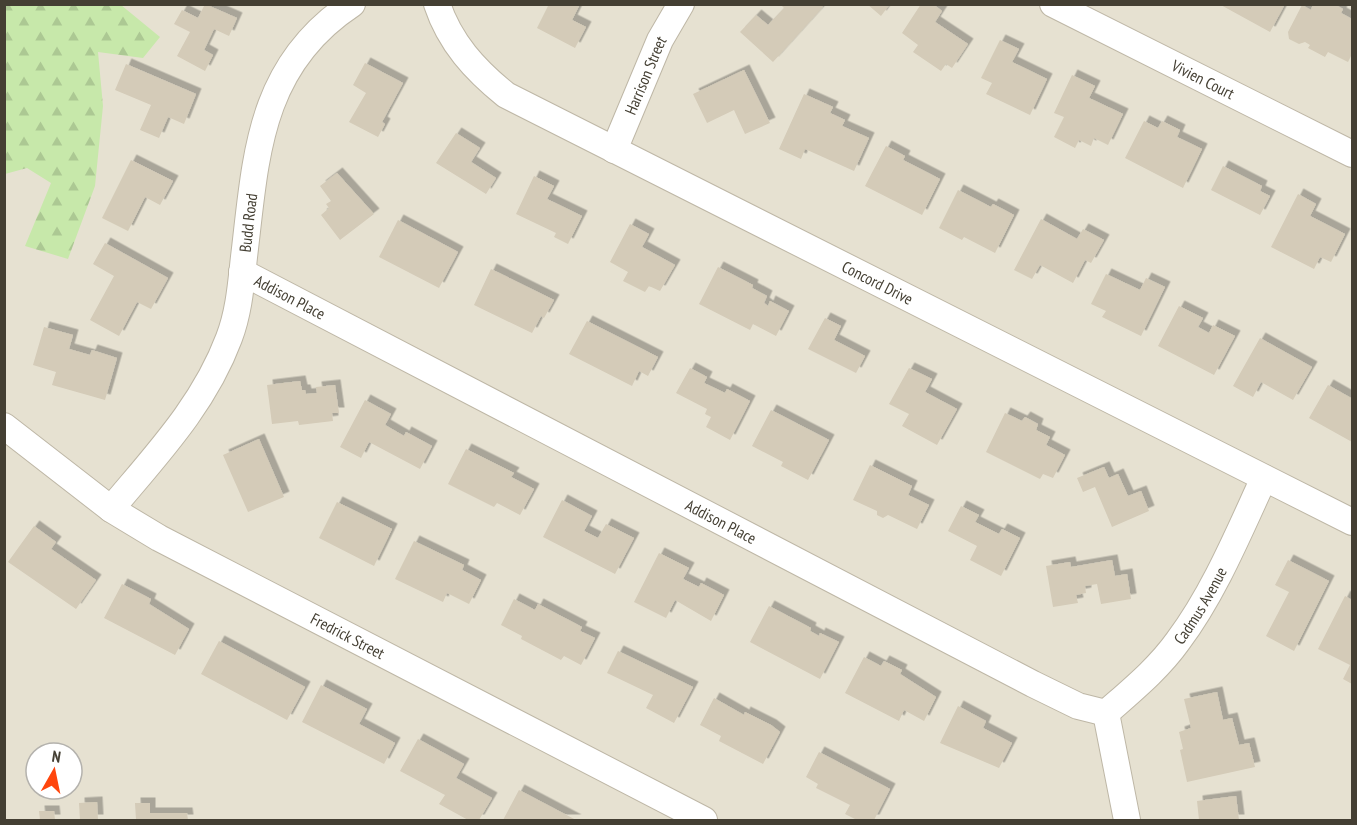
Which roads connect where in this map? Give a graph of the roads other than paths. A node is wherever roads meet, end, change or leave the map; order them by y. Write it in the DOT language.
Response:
graph roads {
  1 [pos="352,4"];
  2 [pos="437,4"];
  3 [pos="681,4"];
  4 [pos="1053,4"];
  5 [pos="614,150"];
  6 [pos="1353,154"];
  7 [pos="242,272"];
  8 [pos="4,426"];
  9 [pos="1264,478"];
  10 [pos="111,509"];
  11 [pos="1353,522"];
  12 [pos="1106,713"];
  13 [pos="704,820"];
  14 [pos="1127,820"];
  1 -- 7 [label="street, Budd Road"];
  2 -- 5 [label="street, Concord Drive"];
  3 -- 5 [label="street, Harrison Street"];
  4 -- 6 [label="street, Vivien Court"];
  5 -- 9 [label="street, Concord Drive"];
  7 -- 10 [label="street, Budd Road"];
  7 -- 12 [label="street, Addison Place"];
  8 -- 10 [label="street, Fredrick Street"];
  9 -- 11 [label="street, Concord Drive"];
  9 -- 12 [label="street, Cadmus Avenue"];
  10 -- 13 [label="street, Fredrick Street"];
  12 -- 14 [label="street"];
}
